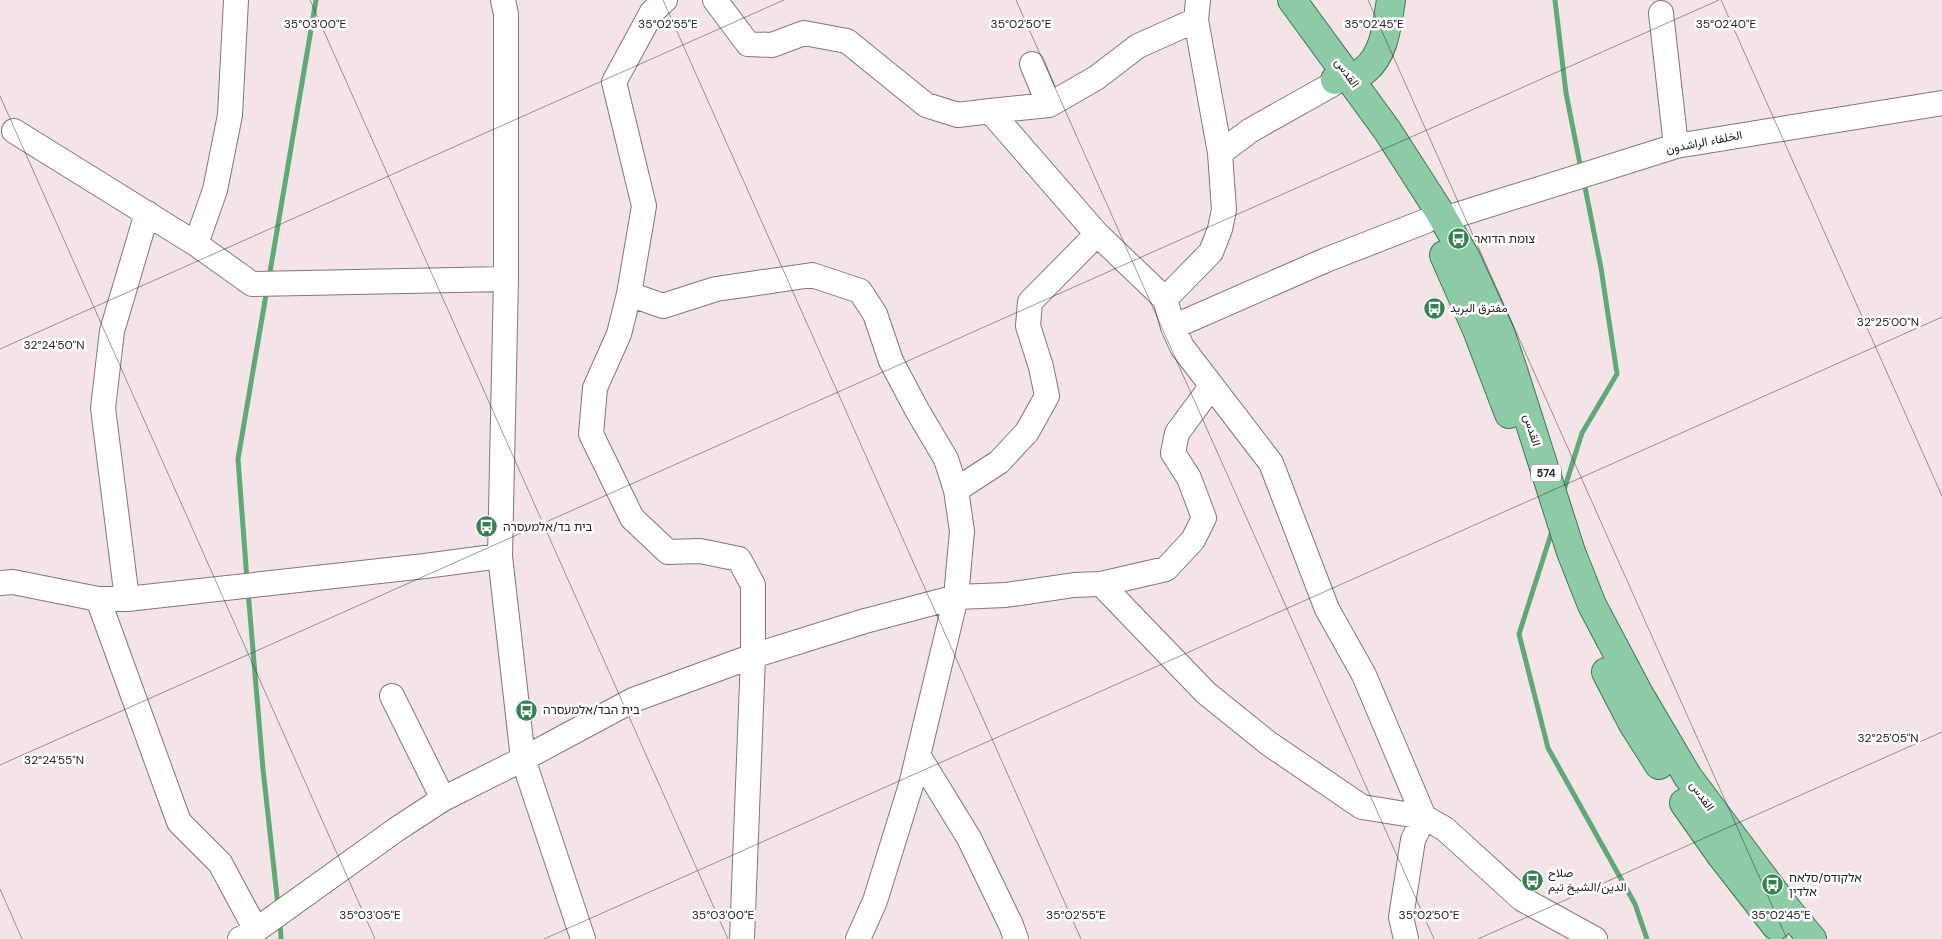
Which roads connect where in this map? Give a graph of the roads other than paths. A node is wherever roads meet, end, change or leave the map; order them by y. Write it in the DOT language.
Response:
graph roads {
  1 [pos="236,0"];
  2 [pos="504,0"];
  3 [pos="665,0"];
  4 [pos="1270,0"];
  5 [pos="1292,0"];
  6 [pos="1391,0"];
  7 [pos="719,1"];
  8 [pos="1197,10"];
  9 [pos="1661,13"];
  10 [pos="1032,64"];
  11 [pos="1342,81"];
  12 [pos="1942,103"];
  13 [pos="1049,105"];
  14 [pos="990,111"];
  15 [pos="14,131"];
  16 [pos="1676,146"];
  17 [pos="1220,153"];
  18 [pos="147,213"];
  19 [pos="1433,221"];
  20 [pos="1097,234"];
  21 [pos="196,244"];
  22 [pos="506,279"];
  23 [pos="629,294"];
  24 [pos="1165,298"];
  25 [pos="1173,327"];
  26 [pos="1211,387"];
  27 [pos="956,490"];
  28 [pos="500,556"];
  29 [pos="0,583"];
  30 [pos="1101,584"];
  31 [pos="956,597"];
  32 [pos="98,599"];
  33 [pos="127,599"];
  34 [pos="753,656"];
  35 [pos="392,696"];
  36 [pos="918,755"];
  37 [pos="523,759"];
  38 [pos="443,799"];
  39 [pos="1424,817"];
  40 [pos="248,934"];
  41 [pos="583,939"];
  42 [pos="742,939"];
  43 [pos="858,939"];
  44 [pos="1016,939"];
  45 [pos="1406,939"];
  46 [pos="1595,939"];
  47 [pos="1787,939"];
  48 [pos="1812,939"];
  1 -- 21 [label="street"];
  2 -- 22 [label="street"];
  3 -- 23 [label="street"];
  4 -- 11 [label="main road, القدس / 574"];
  5 -- 11 [label="main road, القدس / 574"];
  6 -- 11 [label="main road"];
  7 -- 14 [label="street"];
  8 -- 13 [label="street"];
  8 -- 17 [label="street"];
  9 -- 16 [label="street"];
  10 -- 13 [label="street"];
  11 -- 17 [label="street"];
  11 -- 19 [label="main road, القدس / 574"];
  12 -- 16 [label="street, الخلفاء الراشدون"];
  13 -- 14 [label="street"];
  14 -- 20 [label="street"];
  15 -- 18 [label="street"];
  16 -- 19 [label="street, الخلفاء الراشدون"];
  17 -- 24 [label="street"];
  18 -- 21 [label="street"];
  18 -- 33 [label="street"];
  19 -- 25 [label="street, الخلفاء الراشدون"];
  19 -- 47 [label="main road, القدس / 574"];
  19 -- 48 [label="main road, القدس / 574"];
  20 -- 24 [label="street"];
  20 -- 27 [label="street"];
  21 -- 22 [label="street"];
  22 -- 28 [label="street"];
  23 -- 27 [label="street"];
  23 -- 34 [label="street"];
  24 -- 25 [label="street"];
  25 -- 26 [label="street"];
  26 -- 30 [label="street"];
  26 -- 39 [label="street"];
  27 -- 31 [label="street"];
  28 -- 33 [label="street"];
  28 -- 37 [label="street"];
  29 -- 32 [label="street"];
  30 -- 31 [label="street"];
  30 -- 39 [label="street"];
  31 -- 34 [label="street"];
  31 -- 36 [label="street"];
  32 -- 33 [label="street"];
  32 -- 40 [label="street"];
  34 -- 37 [label="street"];
  34 -- 42 [label="street"];
  35 -- 38 [label="street"];
  36 -- 43 [label="street"];
  36 -- 44 [label="street"];
  37 -- 38 [label="street"];
  37 -- 41 [label="street"];
  38 -- 40 [label="street"];
  39 -- 45 [label="street"];
  39 -- 46 [label="street"];
}
